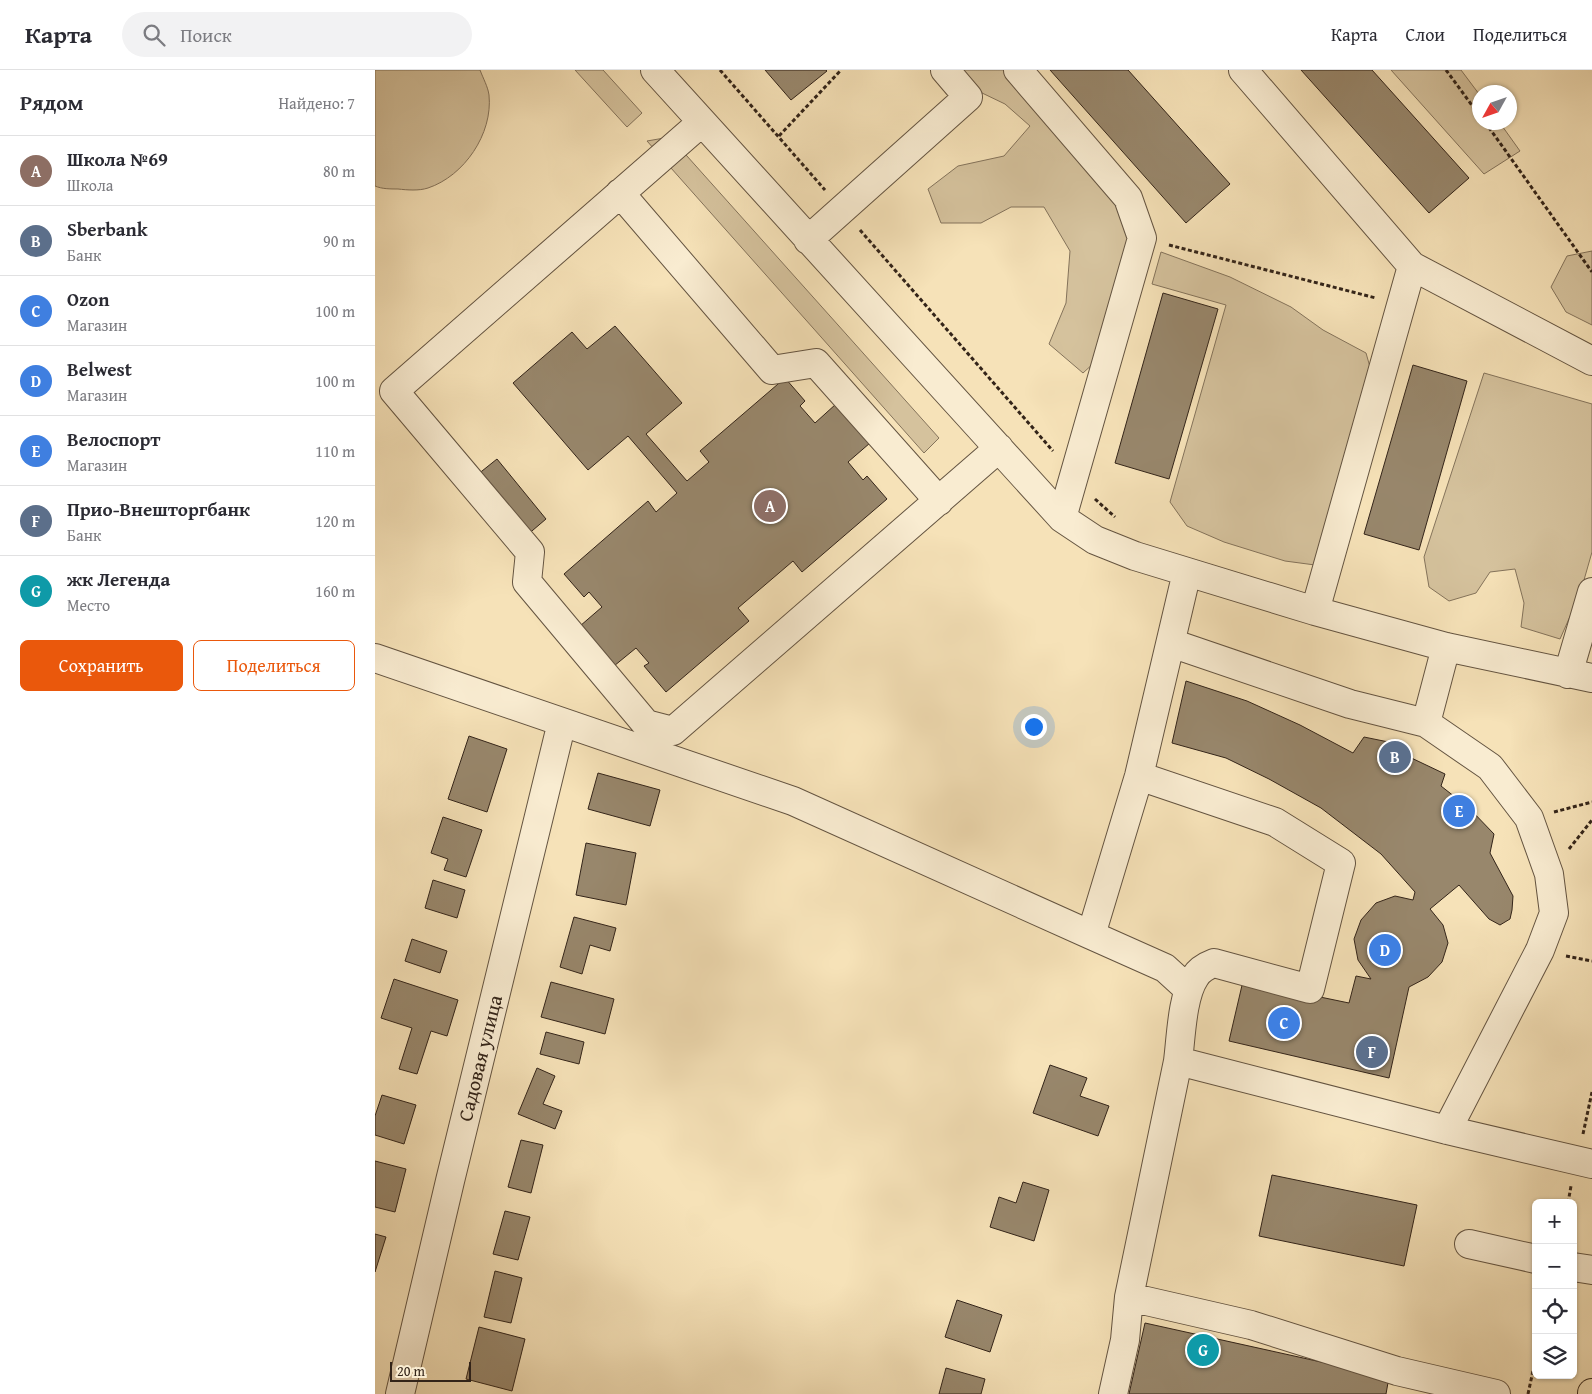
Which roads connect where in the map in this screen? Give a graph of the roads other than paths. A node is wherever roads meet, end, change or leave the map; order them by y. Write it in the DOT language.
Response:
graph roads {
  1 [pos="655,70"];
  2 [pos="945,70"];
  3 [pos="1018,70"];
  4 [pos="1243,70"];
  5 [pos="702,122"];
  6 [pos="620,193"];
  7 [pos="808,240"];
  8 [pos="1412,266"];
  9 [pos="1592,361"];
  10 [pos="999,448"];
  11 [pos="939,501"];
  12 [pos="1061,518"];
  13 [pos="1187,572"];
  14 [pos="1592,592"];
  15 [pos="1315,611"];
  16 [pos="1171,642"];
  17 [pos="1446,647"];
  18 [pos="375,658"];
  19 [pos="1580,676"];
  20 [pos="562,722"];
  21 [pos="1426,723"];
  22 [pos="1139,776"];
  23 [pos="1091,935"];
  24 [pos="1187,989"];
  25 [pos="1178,1061"];
  26 [pos="1447,1130"];
  27 [pos="1592,1164"];
  28 [pos="1469,1244"];
  29 [pos="1532,1258"];
  30 [pos="1577,1268"];
  31 [pos="1592,1270"];
  32 [pos="1129,1297"];
  33 [pos="1395,1382"];
  34 [pos="400,1394"];
  35 [pos="1113,1394"];
  36 [pos="1497,1394"];
  1 -- 5 [label="street"];
  2 -- 7 [label="street"];
  3 -- 12 [label="street"];
  4 -- 8 [label="street"];
  5 -- 6 [label="street"];
  5 -- 7 [label="street"];
  6 -- 11 [label="street"];
  6 -- 11 [label="street"];
  7 -- 10 [label="street"];
  8 -- 9 [label="street"];
  8 -- 15 [label="street"];
  10 -- 11 [label="street"];
  10 -- 12 [label="street"];
  12 -- 13 [label="street"];
  13 -- 15 [label="street"];
  13 -- 16 [label="street"];
  14 -- 19 [label="street"];
  15 -- 17 [label="street"];
  16 -- 21 [label="street"];
  16 -- 22 [label="street"];
  17 -- 19 [label="street"];
  17 -- 21 [label="street"];
  18 -- 20 [label="street"];
  20 -- 23 [label="street"];
  20 -- 34 [label="street, Садовая улица"];
  21 -- 26 [label="street"];
  22 -- 23 [label="street"];
  22 -- 24 [label="street"];
  23 -- 24 [label="street"];
  24 -- 25 [label="street"];
  25 -- 26 [label="street"];
  25 -- 32 [label="street"];
  26 -- 27 [label="street"];
  28 -- 29 [label="street"];
  30 -- 31 [label="street"];
  32 -- 33 [label="street"];
  32 -- 35 [label="street"];
  33 -- 36 [label="street"];
}
